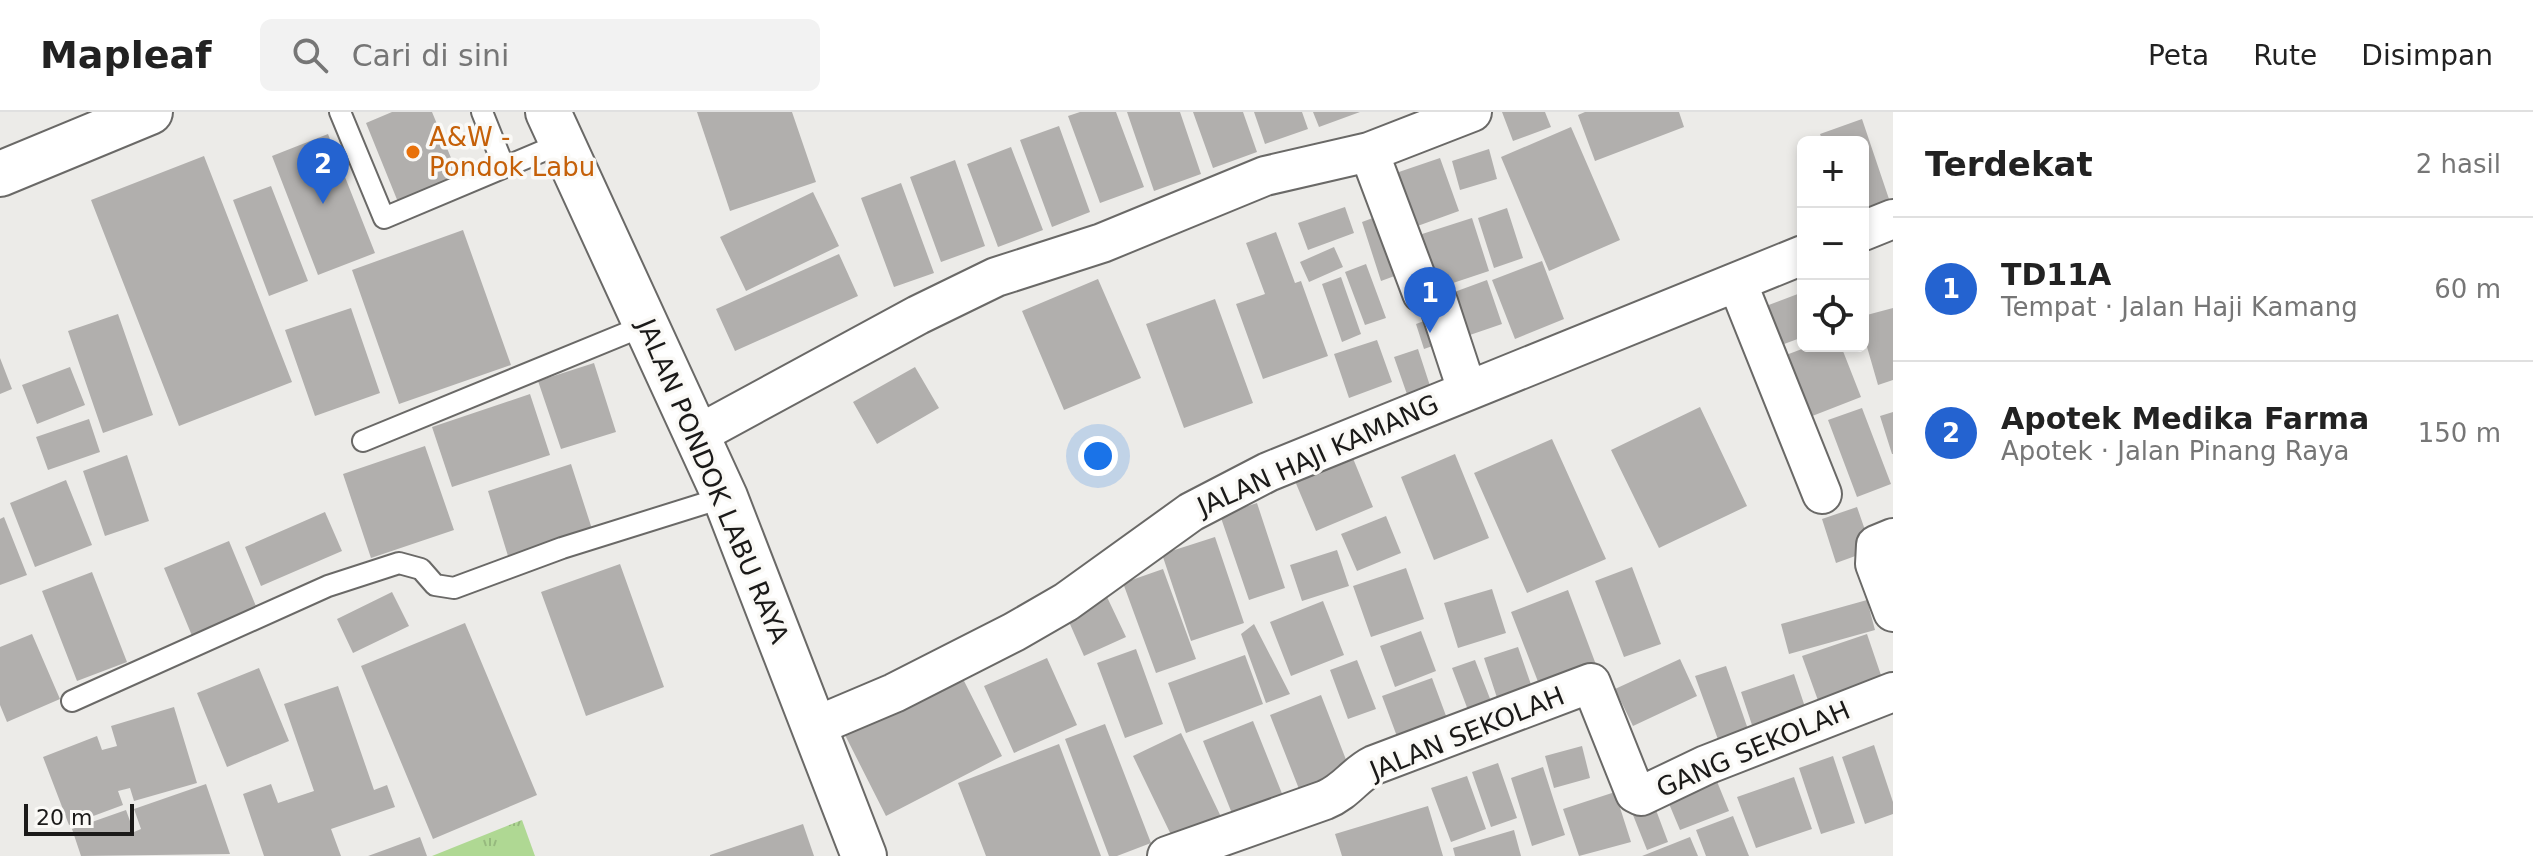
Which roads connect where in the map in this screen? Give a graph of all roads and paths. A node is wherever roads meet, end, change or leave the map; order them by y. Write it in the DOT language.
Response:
graph roads {
  1 [pos="150,112"];
  2 [pos="340,112"];
  3 [pos="482,112"];
  4 [pos="1472,112"];
  5 [pos="555,128"];
  6 [pos="1369,152"];
  7 [pos="504,167"];
  8 [pos="0,174"];
  9 [pos="1893,219"];
  10 [pos="1869,229"];
  11 [pos="1797,257"];
  12 [pos="1737,282"];
  13 [pos="646,325"];
  14 [pos="1467,390"];
  15 [pos="697,435"];
  16 [pos="363,441"];
  17 [pos="1822,494"];
  18 [pos="725,497"];
  19 [pos="1884,542"];
  20 [pos="1893,612"];
  21 [pos="1591,683"];
  22 [pos="1893,692"];
  23 [pos="72,701"];
  24 [pos="816,726"];
  25 [pos="864,856"];
  26 [pos="1167,856"];
  1 -- 8 [label="main road"];
  2 -- 7 [label="lane"];
  3 -- 7 [label="lane"];
  4 -- 6 [label="street"];
  5 -- 7 [label="lane"];
  5 -- 13 [label="main road, JALAN PONDOK LABU RAYA"];
  6 -- 14 [label="street"];
  6 -- 15 [label="street"];
  9 -- 10 [label="street"];
  11 -- 12 [label="street, JALAN HAJI KAMANG"];
  12 -- 14 [label="street, JALAN HAJI KAMANG"];
  12 -- 17 [label="street"];
  13 -- 15 [label="main road, JALAN PONDOK LABU RAYA"];
  13 -- 16 [label="lane"];
  14 -- 24 [label="street, JALAN HAJI KAMANG"];
  15 -- 18 [label="main road, JALAN PONDOK LABU RAYA"];
  18 -- 23 [label="lane"];
  18 -- 24 [label="main road, JALAN PONDOK LABU RAYA"];
  19 -- 20 [label="street"];
  21 -- 22 [label="street, GANG SEKOLAH"];
  21 -- 26 [label="street, JALAN SEKOLAH"];
  24 -- 25 [label="main road, JALAN PONDOK LABU RAYA"];
}
